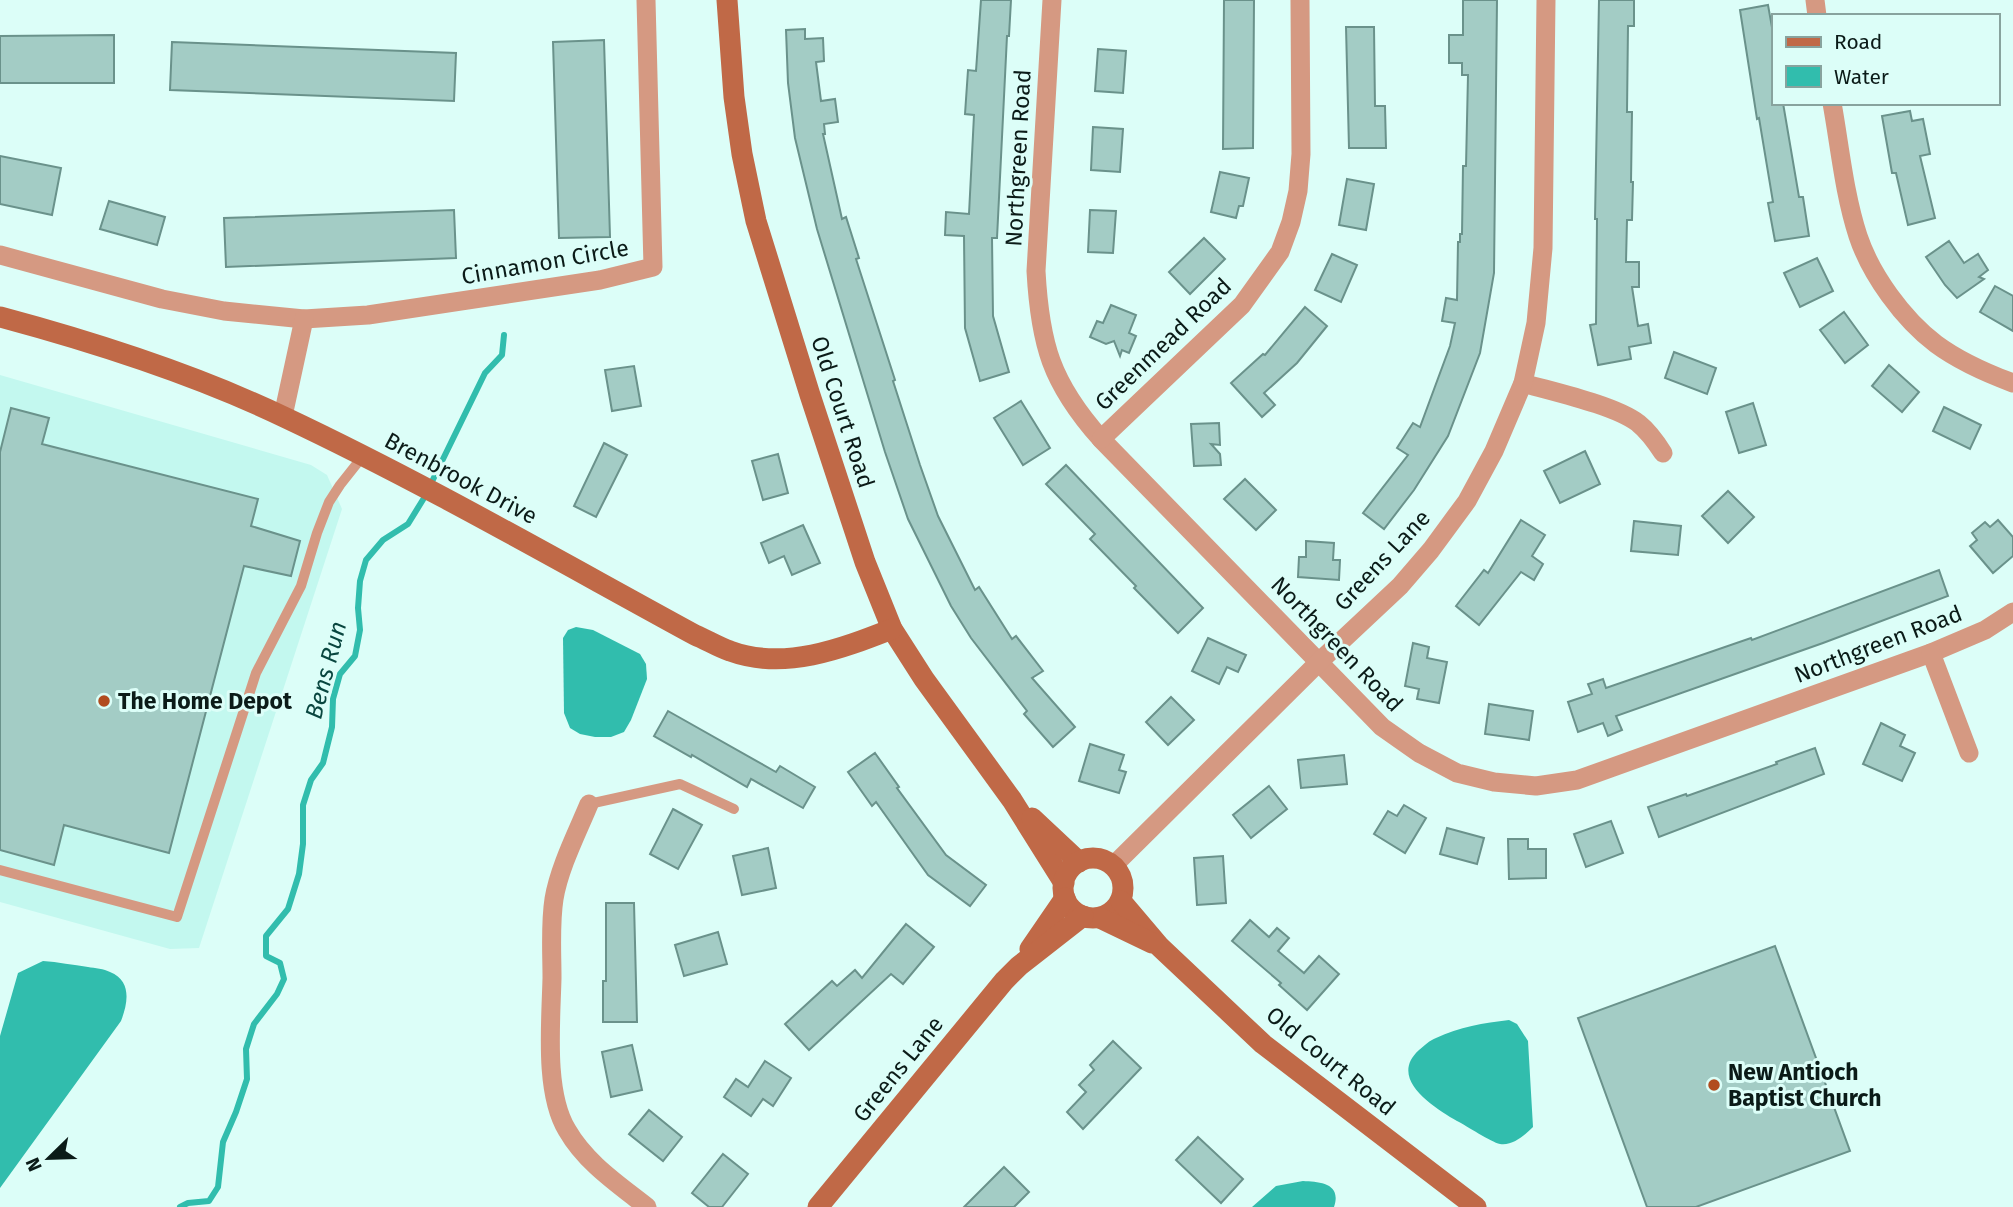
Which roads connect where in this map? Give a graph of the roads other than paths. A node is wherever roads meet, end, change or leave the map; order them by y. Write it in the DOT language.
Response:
graph roads {
  1 [pos="646,0"];
  2 [pos="727,0"];
  3 [pos="1052,0"];
  4 [pos="1300,0"];
  5 [pos="1546,0"];
  6 [pos="1832,105"];
  7 [pos="0,255"];
  8 [pos="0,317"];
  9 [pos="304,319"];
  10 [pos="1523,383"];
  11 [pos="2013,383"];
  12 [pos="283,416"];
  13 [pos="1101,439"];
  14 [pos="1663,453"];
  15 [pos="363,456"];
  16 [pos="2013,612"];
  17 [pos="892,629"];
  18 [pos="1931,653"];
  19 [pos="1320,661"];
  20 [pos="1969,753"];
  21 [pos="1012,800"];
  22 [pos="589,804"];
  23 [pos="734,809"];
  24 [pos="1079,862"];
  25 [pos="1114,865"];
  26 [pos="0,870"];
  27 [pos="1064,891"];
  28 [pos="1121,901"];
  29 [pos="1092,917"];
  30 [pos="1160,947"];
  31 [pos="1019,966"];
  32 [pos="647,1207"];
  33 [pos="818,1207"];
  34 [pos="1476,1207"];
  1 -- 9 [label="street, Cinnamon Circle"];
  2 -- 17 [label="main road, Old Court Road"];
  3 -- 13 [label="street, Northgreen Road"];
  4 -- 13 [label="street, Greenmead Road"];
  5 -- 10 [label="street, Greens Lane"];
  6 -- 11 [label="street"];
  7 -- 9 [label="street, Cinnamon Circle"];
  8 -- 12 [label="main road, Brenbrook Drive"];
  9 -- 12 [label="street"];
  10 -- 14 [label="street"];
  10 -- 19 [label="street, Greens Lane"];
  12 -- 15 [label="main road, Brenbrook Drive"];
  13 -- 19 [label="street, Northgreen Road"];
  15 -- 17 [label="main road, Brenbrook Drive"];
  15 -- 26 [label="lane"];
  16 -- 18 [label="street, Northgreen Road"];
  17 -- 21 [label="main road, Old Court Road"];
  18 -- 19 [label="street, Northgreen Road"];
  18 -- 20 [label="street"];
  19 -- 25 [label="street, Greens Lane"];
  21 -- 24 [label="main road, Old Court Road"];
  21 -- 27 [label="main road, Old Court Road"];
  22 -- 23 [label="lane"];
  22 -- 32 [label="street"];
  24 -- 25 [label="main road"];
  24 -- 27 [label="main road"];
  25 -- 28 [label="main road"];
  27 -- 29 [label="main road"];
  27 -- 31 [label="main road, Greens Lane"];
  28 -- 29 [label="main road"];
  28 -- 30 [label="main road, Old Court Road"];
  29 -- 30 [label="main road, Old Court Road"];
  29 -- 31 [label="main road, Greens Lane"];
  30 -- 34 [label="main road, Old Court Road"];
  31 -- 33 [label="main road, Greens Lane"];
}
